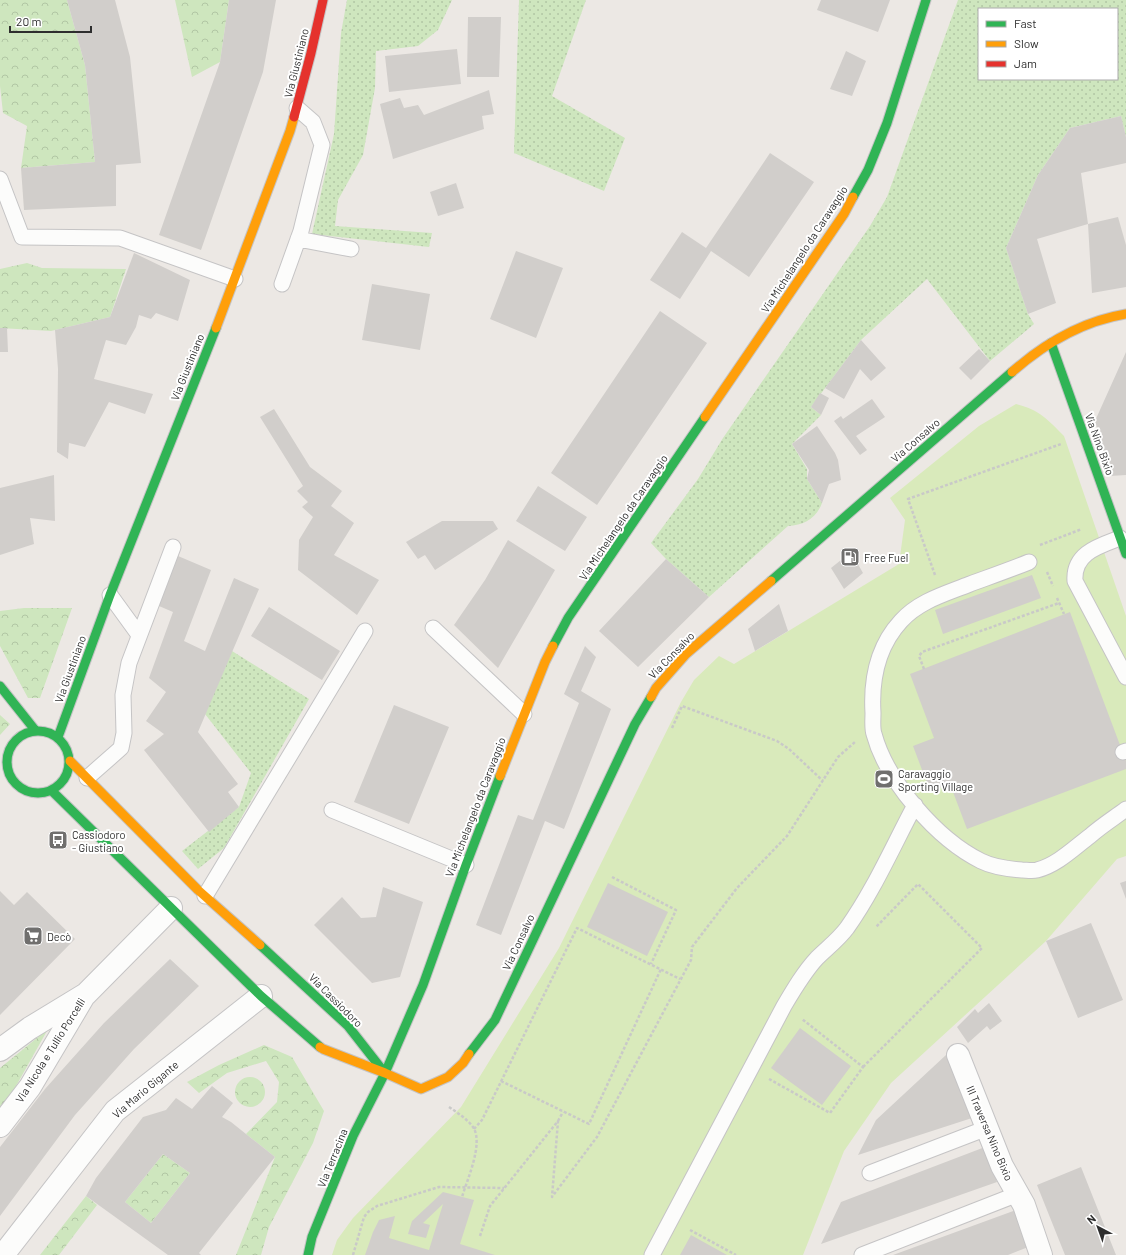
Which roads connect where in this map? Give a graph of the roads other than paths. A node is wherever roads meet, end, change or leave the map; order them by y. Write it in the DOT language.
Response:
graph roads {
  1 [pos="323,0"];
  2 [pos="926,0"];
  3 [pos="297,108"];
  4 [pos="0,179"];
  5 [pos="298,239"];
  6 [pos="351,249"];
  7 [pos="235,279"];
  8 [pos="282,284"];
  9 [pos="1126,314"];
  10 [pos="1051,342"];
  11 [pos="1120,538"];
  12 [pos="173,547"];
  13 [pos="1126,554"];
  14 [pos="1029,562"];
  15 [pos="110,595"];
  16 [pos="433,628"];
  17 [pos="365,631"];
  18 [pos="139,635"];
  19 [pos="1126,677"];
  20 [pos="0,686"];
  21 [pos="524,714"];
  22 [pos="35,730"];
  23 [pos="58,737"];
  24 [pos="3,761"];
  25 [pos="70,761"];
  26 [pos="87,778"];
  27 [pos="52,790"];
  28 [pos="915,805"];
  29 [pos="1126,809"];
  30 [pos="332,810"];
  31 [pos="466,865"];
  32 [pos="205,896"];
  33 [pos="171,908"];
  34 [pos="86,994"];
  35 [pos="261,996"];
  36 [pos="0,1050"];
  37 [pos="958,1055"];
  38 [pos="384,1073"];
  39 [pos="0,1126"];
  40 [pos="987,1128"];
  41 [pos="870,1173"];
  42 [pos="1018,1194"];
  43 [pos="3,1255"];
  44 [pos="308,1255"];
  45 [pos="652,1255"];
  46 [pos="862,1255"];
  47 [pos="1041,1255"];
  1 -- 3 [label="main road, Via Giustiniano"];
  2 -- 21 [label="main road, Via Michelangelo da Caravaggio"];
  3 -- 5 [label="lane"];
  3 -- 7 [label="main road, Via Giustiniano"];
  4 -- 7 [label="lane"];
  5 -- 6 [label="lane"];
  5 -- 8 [label="lane"];
  7 -- 15 [label="main road, Via Giustiniano"];
  9 -- 10 [label="main road, Via Consalvo"];
  10 -- 11 [label="main road, Via Nino Bixio"];
  10 -- 38 [label="main road, Via Consalvo"];
  11 -- 13 [label="main road, Via Nino Bixio"];
  11 -- 19 [label="lane"];
  12 -- 18 [label="lane"];
  14 -- 28 [label="lane"];
  15 -- 18 [label="lane"];
  15 -- 23 [label="main road, Via Giustiniano"];
  16 -- 21 [label="lane"];
  17 -- 32 [label="lane"];
  18 -- 26 [label="lane"];
  20 -- 22 [label="main road"];
  21 -- 31 [label="main road, Via Michelangelo da Caravaggio"];
  22 -- 23 [label="main road"];
  22 -- 24 [label="main road"];
  23 -- 25 [label="main road"];
  24 -- 27 [label="main road"];
  25 -- 26 [label="main road, Via Cassiodoro"];
  25 -- 27 [label="main road"];
  26 -- 32 [label="main road, Via Cassiodoro"];
  27 -- 33 [label="main road"];
  28 -- 29 [label="lane"];
  28 -- 45 [label="lane"];
  30 -- 31 [label="lane"];
  31 -- 38 [label="main road, Via Michelangelo da Caravaggio"];
  32 -- 38 [label="main road, Via Cassiodoro"];
  33 -- 34 [label="street, Via Nicola e Tullio Porcelli"];
  33 -- 35 [label="main road"];
  34 -- 36 [label="street, Via Nicola e Tullio Porcelli"];
  34 -- 39 [label="street, Via Nicola e Tullio Porcelli"];
  35 -- 38 [label="main road"];
  35 -- 43 [label="street, Via Mario Gigante"];
  37 -- 40 [label="street, III Traversa Nino Bixio"];
  38 -- 44 [label="main road, Via Terracina"];
  40 -- 41 [label="lane"];
  40 -- 42 [label="street, III Traversa Nino Bixio"];
  42 -- 46 [label="lane"];
  42 -- 47 [label="street, III Traversa Nino Bixio"];
}
